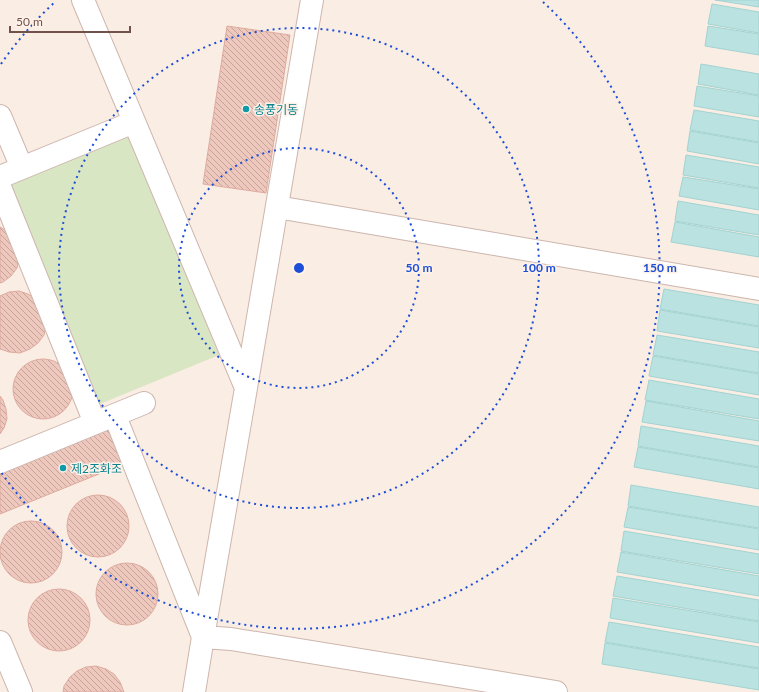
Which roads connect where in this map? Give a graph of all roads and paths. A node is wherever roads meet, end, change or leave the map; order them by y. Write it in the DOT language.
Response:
graph roads {
  1 [pos="83,0"];
  2 [pos="312,0"];
  3 [pos="0,116"];
  4 [pos="134,122"];
  5 [pos="22,168"];
  6 [pos="0,177"];
  7 [pos="0,187"];
  8 [pos="277,207"];
  9 [pos="759,289"];
  10 [pos="246,388"];
  11 [pos="144,404"];
  12 [pos="105,419"];
  13 [pos="0,462"];
  14 [pos="203,637"];
  15 [pos="0,642"];
  16 [pos="21,692"];
  17 [pos="194,692"];
  18 [pos="556,692"];
  1 -- 4 [label="lane"];
  2 -- 8 [label="lane"];
  3 -- 5 [label="lane"];
  4 -- 5 [label="lane"];
  4 -- 10 [label="lane"];
  5 -- 6 [label="lane"];
  7 -- 12 [label="lane"];
  8 -- 9 [label="lane"];
  8 -- 10 [label="lane"];
  10 -- 14 [label="lane"];
  11 -- 12 [label="lane"];
  12 -- 13 [label="lane"];
  12 -- 14 [label="lane"];
  14 -- 17 [label="lane"];
  14 -- 18 [label="lane"];
  15 -- 16 [label="lane"];
}
